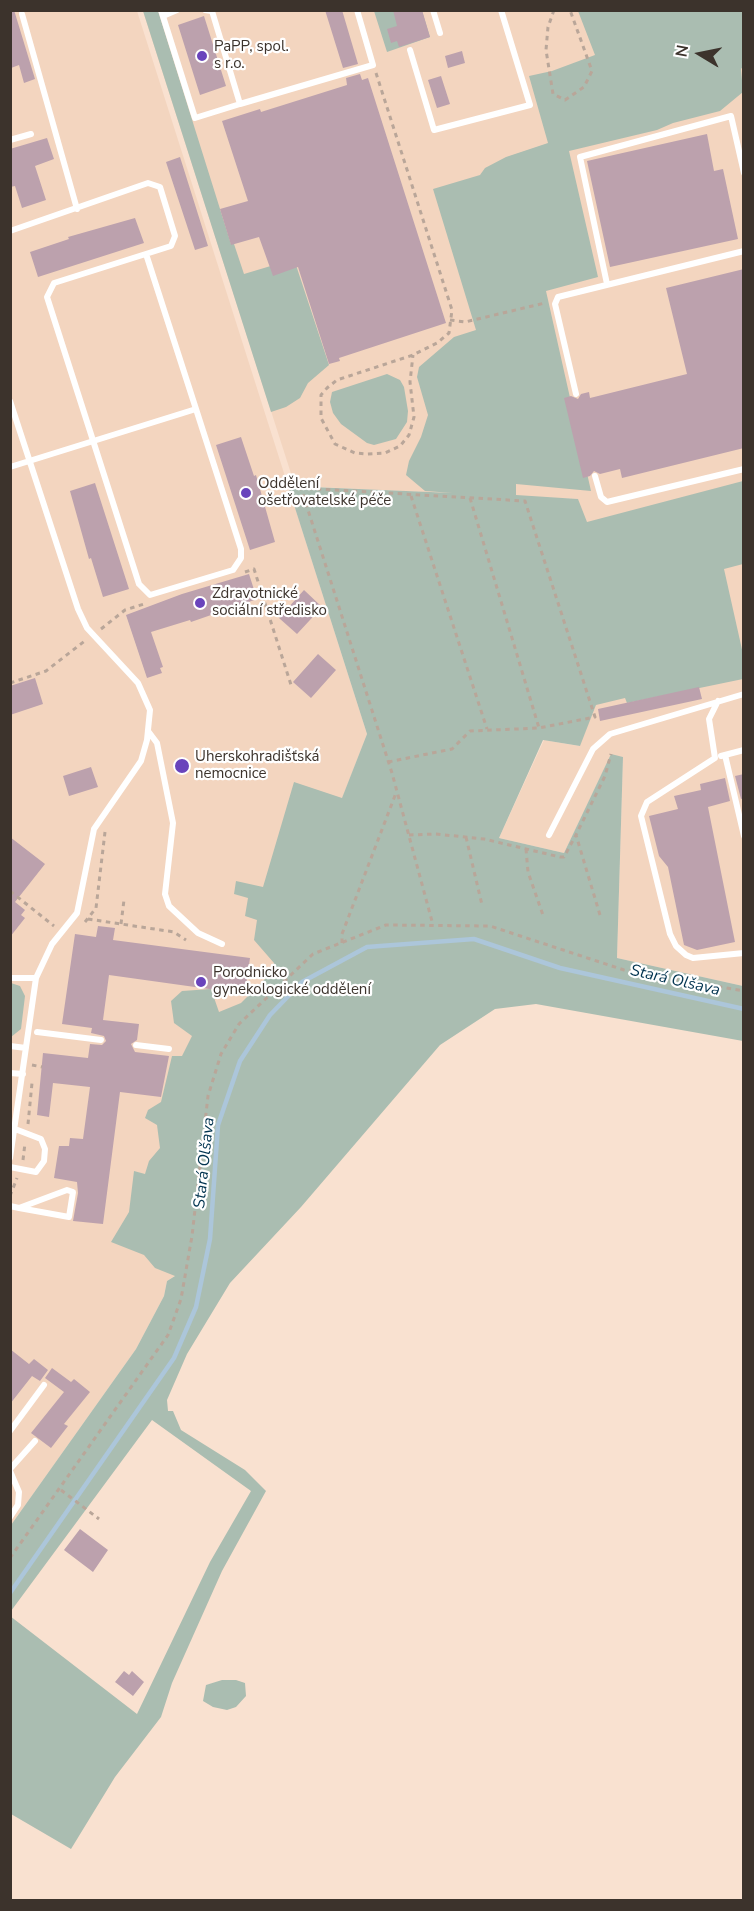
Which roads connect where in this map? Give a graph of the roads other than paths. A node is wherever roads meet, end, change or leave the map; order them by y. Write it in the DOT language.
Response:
graph roads {
  1 [pos="177,10"];
  2 [pos="357,10"];
  3 [pos="433,10"];
  4 [pos="501,10"];
  5 [pos="210,11"];
  6 [pos="162,13"];
  7 [pos="22,14"];
  8 [pos="440,33"];
  9 [pos="410,50"];
  10 [pos="240,104"];
  11 [pos="31,134"];
  12 [pos="10,140"];
  13 [pos="744,173"];
  14 [pos="77,209"];
  15 [pos="10,231"];
  16 [pos="744,251"];
  17 [pos="146,254"];
  18 [pos="607,284"];
  19 [pos="576,394"];
  20 [pos="10,401"];
  21 [pos="196,409"];
  22 [pos="92,441"];
  23 [pos="29,461"];
  24 [pos="10,467"];
  25 [pos="744,469"];
  26 [pos="595,476"];
  27 [pos="744,694"];
  28 [pos="718,700"];
  29 [pos="148,731"];
  30 [pos="744,750"];
  31 [pos="724,755"];
  32 [pos="715,758"];
  33 [pos="549,835"];
  34 [pos="744,836"];
  35 [pos="222,944"];
  36 [pos="744,953"];
  37 [pos="10,978"];
  38 [pos="36,978"];
  39 [pos="37,1032"];
  40 [pos="102,1040"];
  41 [pos="136,1044"];
  42 [pos="10,1046"];
  43 [pos="26,1048"];
  44 [pos="169,1049"];
  45 [pos="10,1073"];
  46 [pos="23,1074"];
  47 [pos="13,1133"];
  48 [pos="10,1158"];
  49 [pos="10,1167"];
  50 [pos="10,1206"];
  51 [pos="19,1208"];
  52 [pos="44,1385"];
  53 [pos="10,1431"];
  54 [pos="35,1441"];
  55 [pos="10,1470"];
  56 [pos="10,1517"];
  1 -- 6 [label="lane"];
  2 -- 10 [label="lane"];
  3 -- 8 [label="lane"];
  4 -- 9 [label="lane"];
  5 -- 10 [label="lane"];
  6 -- 10 [label="lane"];
  7 -- 14 [label="lane"];
  11 -- 12 [label="lane"];
  13 -- 18 [label="lane"];
  14 -- 15 [label="lane"];
  14 -- 17 [label="lane"];
  16 -- 18 [label="lane"];
  17 -- 21 [label="lane"];
  17 -- 22 [label="lane"];
  18 -- 19 [label="lane"];
  20 -- 23 [label="lane"];
  21 -- 22 [label="lane"];
  21 -- 22 [label="lane"];
  22 -- 23 [label="lane"];
  23 -- 24 [label="lane"];
  23 -- 29 [label="lane"];
  25 -- 26 [label="lane"];
  27 -- 28 [label="lane"];
  28 -- 32 [label="lane"];
  28 -- 33 [label="lane"];
  29 -- 35 [label="lane"];
  29 -- 38 [label="lane"];
  30 -- 31 [label="lane"];
  31 -- 32 [label="lane"];
  31 -- 34 [label="lane"];
  32 -- 36 [label="lane"];
  37 -- 38 [label="lane"];
  38 -- 43 [label="lane"];
  39 -- 40 [label="lane"];
  41 -- 44 [label="lane"];
  42 -- 43 [label="lane"];
  43 -- 46 [label="lane"];
  45 -- 46 [label="lane"];
  46 -- 47 [label="lane"];
  47 -- 48 [label="lane"];
  47 -- 49 [label="lane"];
  50 -- 51 [label="lane"];
  51 -- 51 [label="lane"];
  52 -- 53 [label="lane"];
  54 -- 55 [label="lane"];
  55 -- 56 [label="lane"];
}
